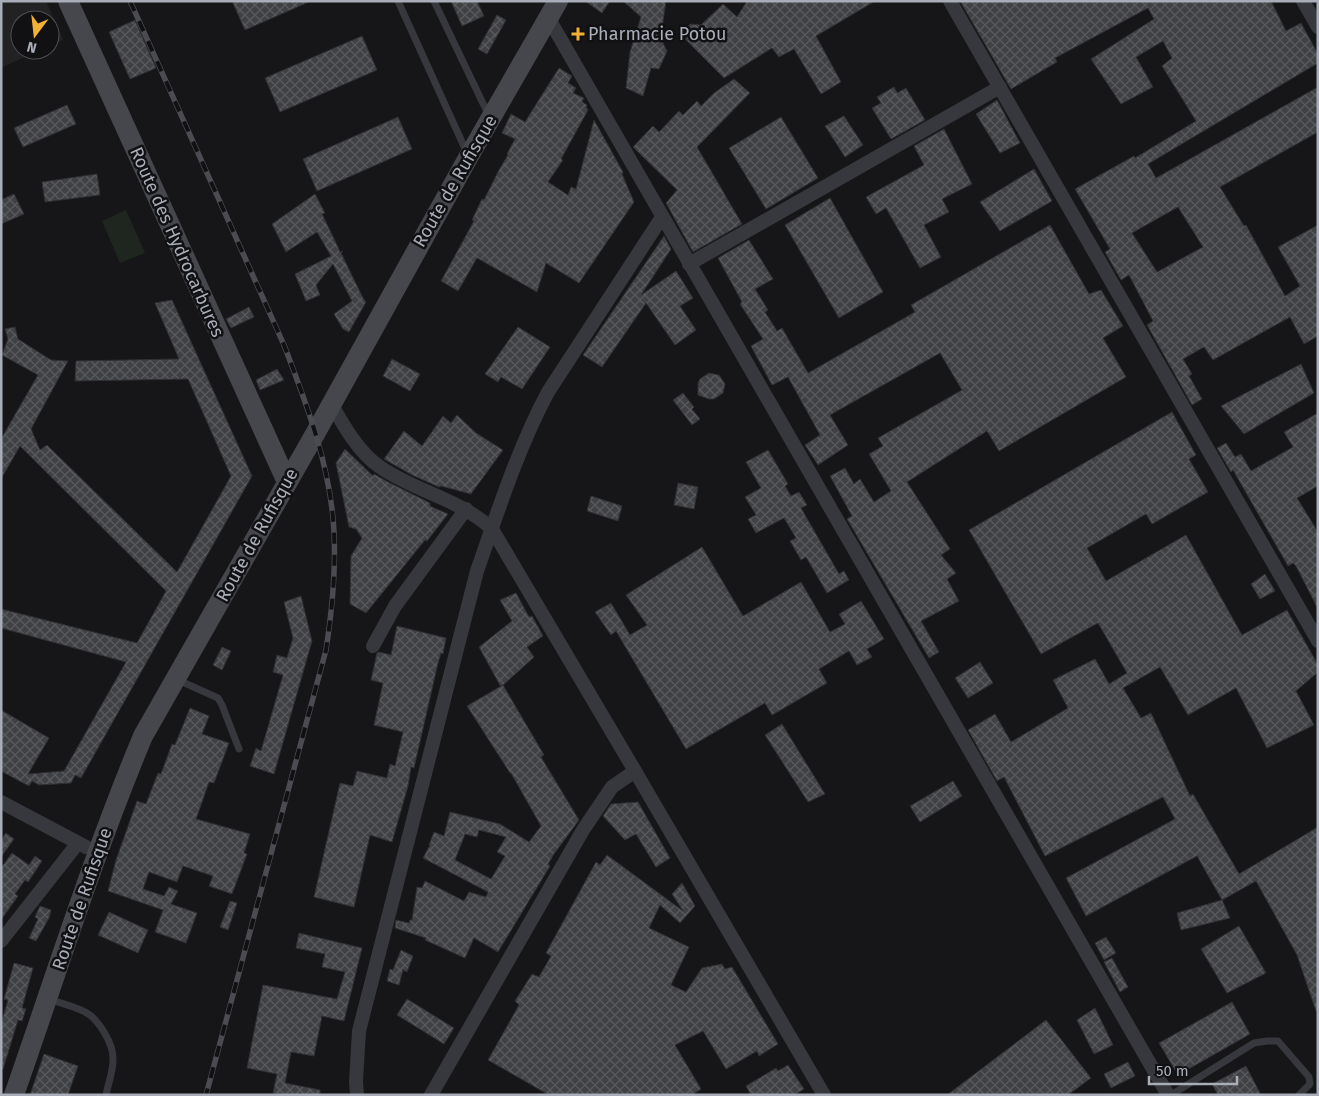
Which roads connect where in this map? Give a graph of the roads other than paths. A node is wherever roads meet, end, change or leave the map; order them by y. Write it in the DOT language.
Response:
graph roads {
  1 [pos="68,1"];
  2 [pos="398,1"];
  3 [pos="434,1"];
  4 [pos="950,1"];
  5 [pos="1303,1"];
  6 [pos="553,10"];
  7 [pos="1318,27"];
  8 [pos="1000,87"];
  9 [pos="491,119"];
  10 [pos="468,156"];
  11 [pos="662,216"];
  12 [pos="689,264"];
  13 [pos="331,403"];
  14 [pos="287,482"];
  15 [pos="466,509"];
  16 [pos="492,529"];
  17 [pos="1318,641"];
  18 [pos="373,646"];
  19 [pos="176,679"];
  20 [pos="239,749"];
  21 [pos="636,771"];
  22 [pos="1,802"];
  23 [pos="78,843"];
  24 [pos="98,852"];
  25 [pos="1,941"];
  26 [pos="48,998"];
  27 [pos="14,1095"];
  28 [pos="106,1095"];
  29 [pos="357,1095"];
  30 [pos="431,1095"];
  31 [pos="824,1095"];
  32 [pos="1170,1095"];
  33 [pos="1299,1095"];
  1 -- 14 [label="main road, Route des Hydrocarbures"];
  2 -- 10 [label="lane"];
  3 -- 9 [label="lane"];
  4 -- 8 [label="street"];
  5 -- 7 [label="street"];
  6 -- 9 [label="main road, Route de Rufisque"];
  6 -- 11 [label="street"];
  8 -- 12 [label="street"];
  8 -- 17 [label="street"];
  9 -- 10 [label="main road, Route de Rufisque"];
  10 -- 13 [label="main road, Route de Rufisque"];
  11 -- 12 [label="street"];
  11 -- 16 [label="street"];
  12 -- 32 [label="street"];
  13 -- 14 [label="main road, Route de Rufisque"];
  13 -- 15 [label="street"];
  14 -- 19 [label="main road, Route de Rufisque"];
  15 -- 16 [label="street"];
  15 -- 18 [label="street"];
  16 -- 21 [label="street"];
  16 -- 29 [label="street"];
  19 -- 20 [label="lane"];
  19 -- 24 [label="main road, Route de Rufisque"];
  21 -- 30 [label="street"];
  21 -- 31 [label="street"];
  22 -- 23 [label="street"];
  23 -- 24 [label="street"];
  23 -- 25 [label="street"];
  24 -- 26 [label="main road, Route de Rufisque"];
  26 -- 27 [label="main road, Route de Rufisque"];
  26 -- 28 [label="lane"];
  32 -- 33 [label="lane"];
}
